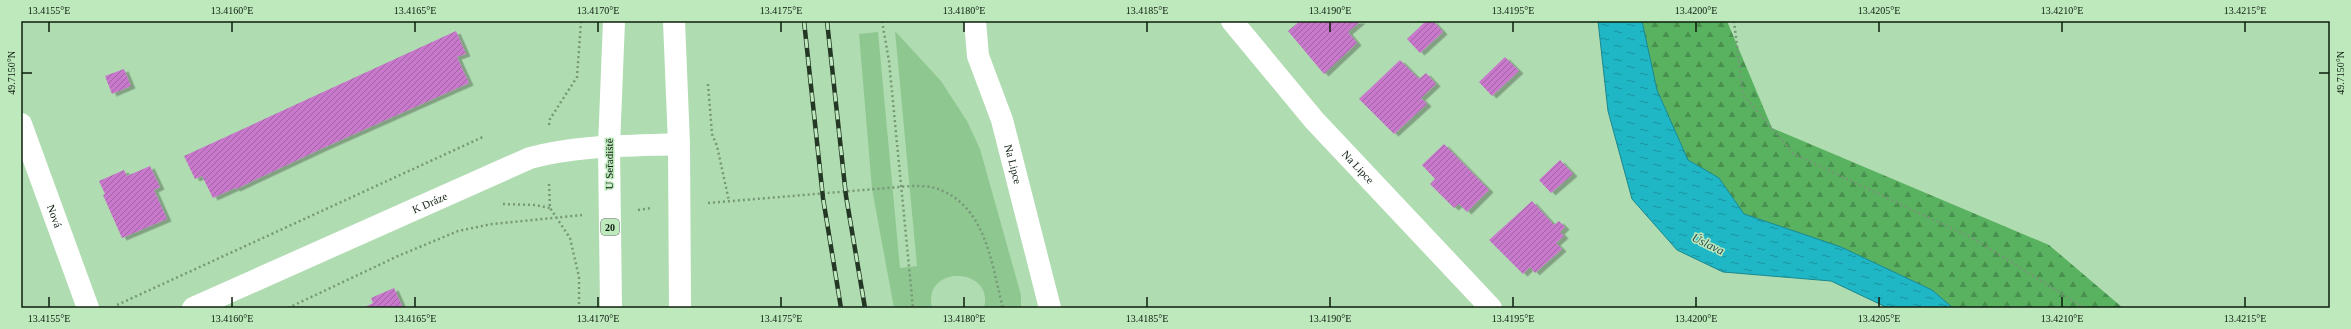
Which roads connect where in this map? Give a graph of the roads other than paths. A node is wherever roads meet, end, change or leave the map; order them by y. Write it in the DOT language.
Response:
graph roads {
  1 [pos="614,21"];
  2 [pos="674,21"];
  3 [pos="975,21"];
  4 [pos="1232,21"];
  5 [pos="21,124"];
  6 [pos="679,144"];
  7 [pos="609,146"];
  8 [pos="88,308"];
  9 [pos="193,308"];
  10 [pos="611,308"];
  11 [pos="680,308"];
  12 [pos="1050,308"];
  13 [pos="1491,308"];
  1 -- 7 [label="main road, U Seřadiště / 20"];
  2 -- 6 [label="main road"];
  3 -- 12 [label="main road, Na Lipce"];
  4 -- 13 [label="main road, Na Lipce"];
  5 -- 8 [label="main road, Nová"];
  6 -- 7 [label="main road, K Dráze"];
  6 -- 11 [label="main road"];
  7 -- 9 [label="main road, K Dráze"];
  7 -- 10 [label="main road, U Seřadiště / 20"];
}
